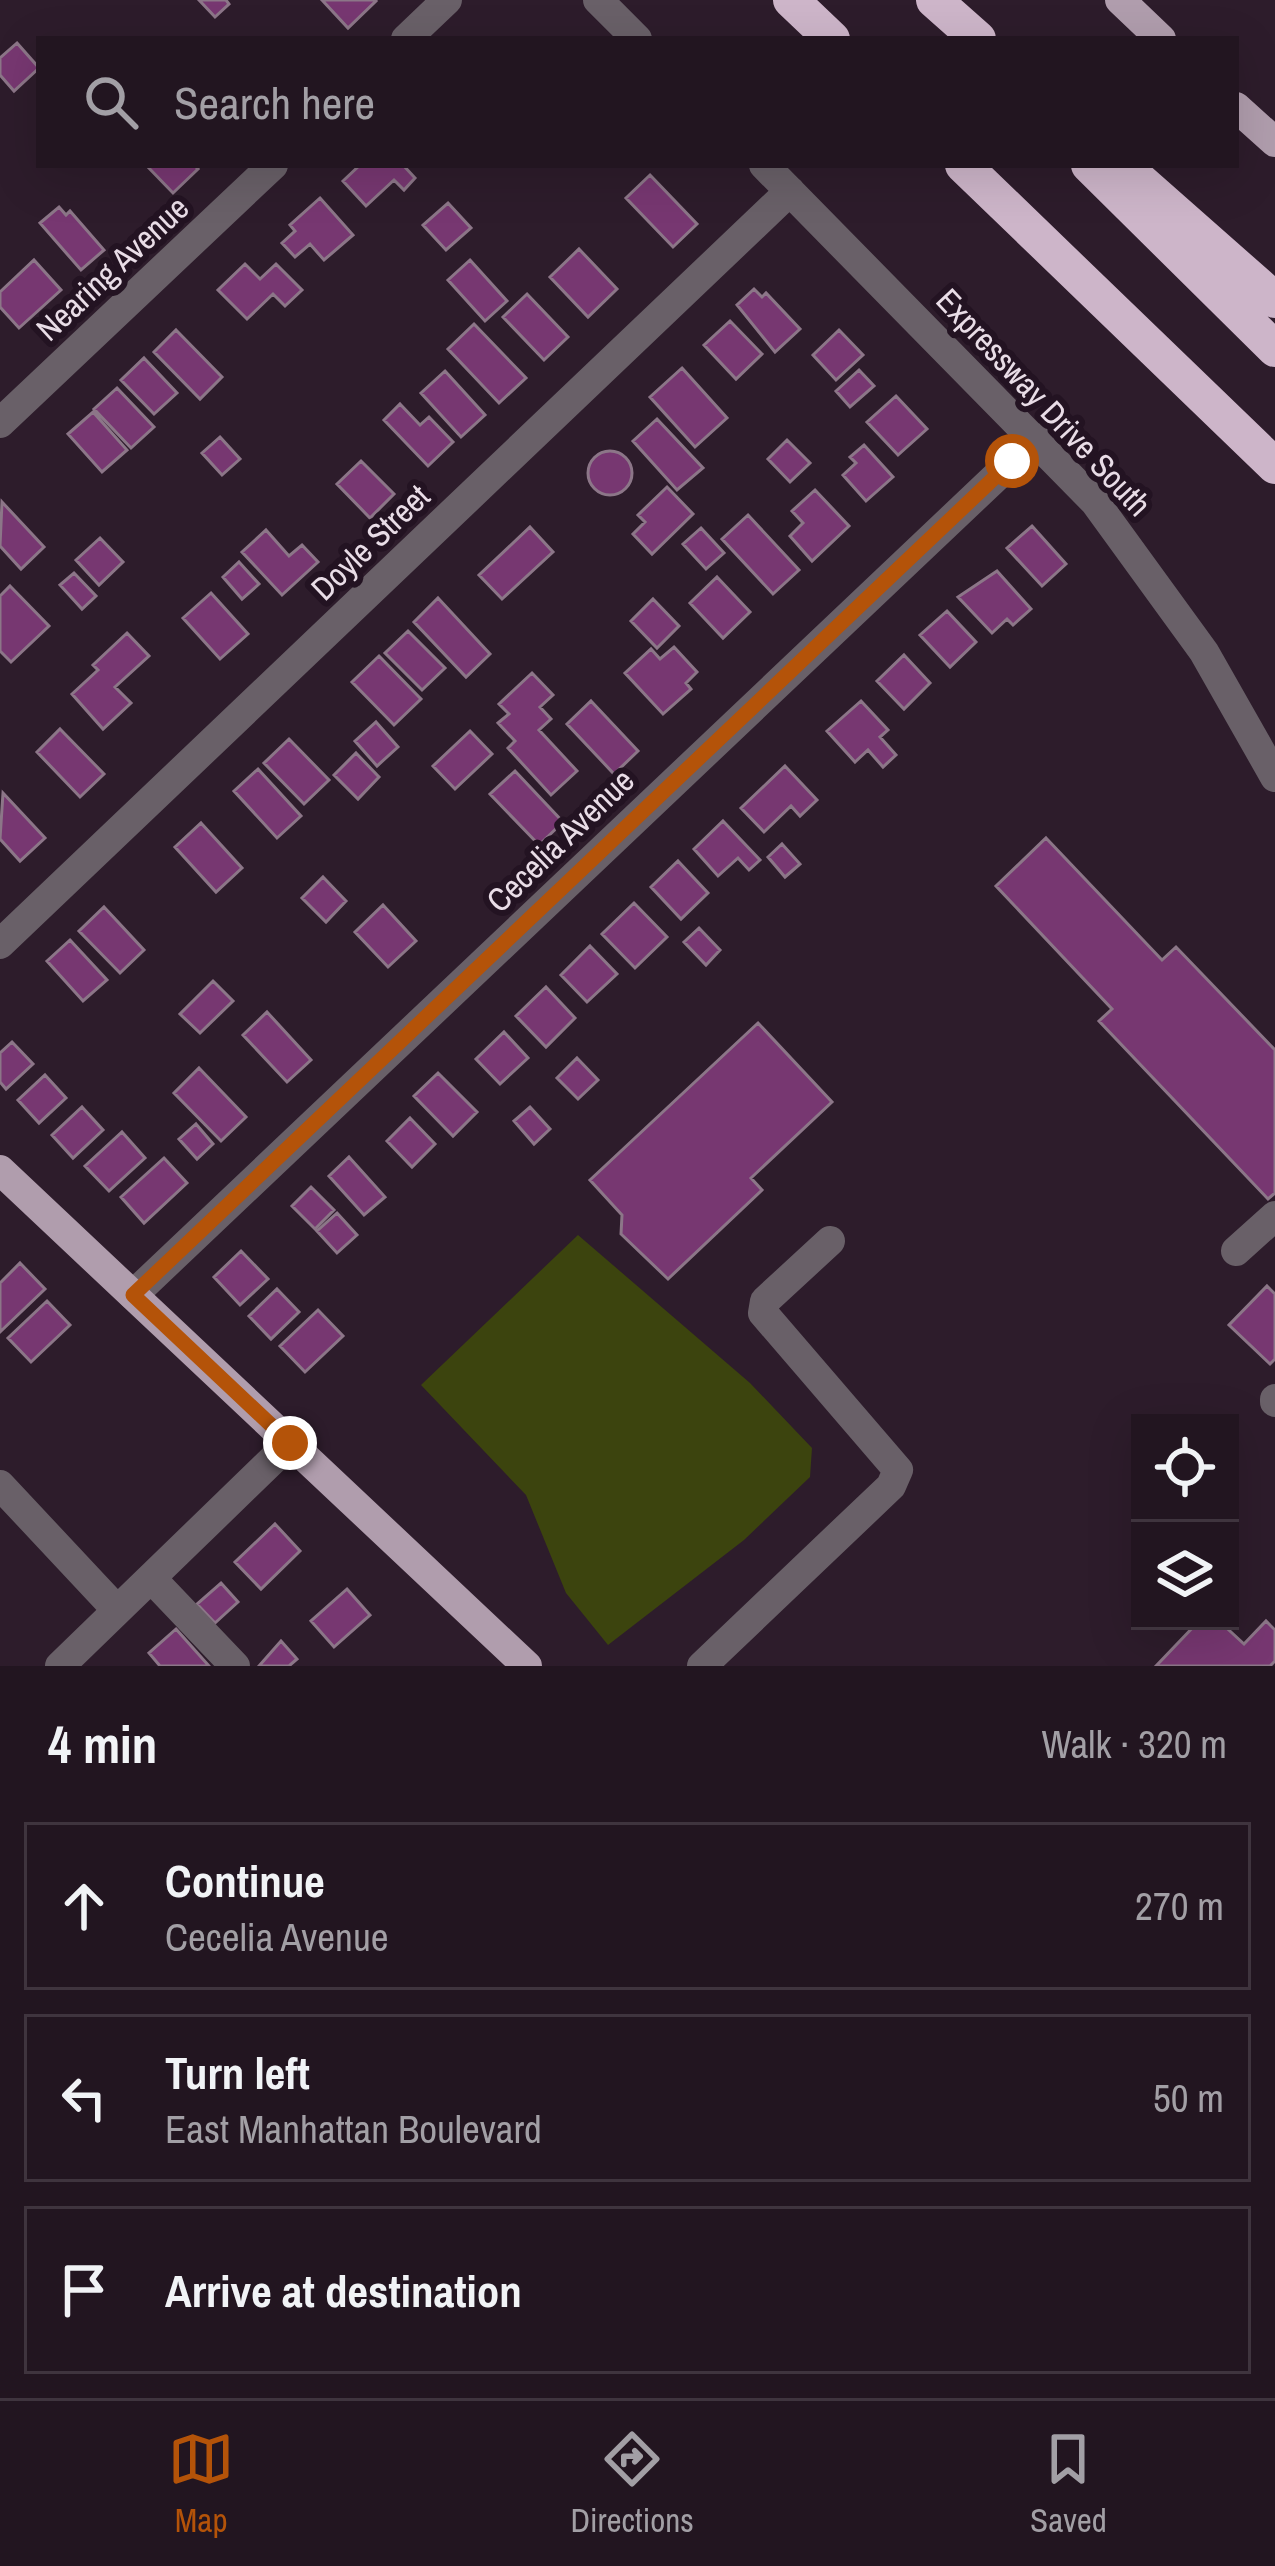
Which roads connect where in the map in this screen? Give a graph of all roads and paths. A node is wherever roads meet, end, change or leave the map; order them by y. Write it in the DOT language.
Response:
graph roads {
  1 [pos="447,0"];
  2 [pos="598,0"];
  3 [pos="791,0"];
  4 [pos="922,0"];
  5 [pos="934,0"];
  6 [pos="1120,0"];
  7 [pos="409,36"];
  8 [pos="634,36"];
  9 [pos="829,36"];
  10 [pos="959,36"];
  11 [pos="975,36"];
  12 [pos="1158,36"];
  13 [pos="1239,110"];
  14 [pos="1275,142"];
  15 [pos="269,168"];
  16 [pos="767,168"];
  17 [pos="966,168"];
  18 [pos="1092,168"];
  19 [pos="1125,168"];
  20 [pos="790,191"];
  21 [pos="1275,300"];
  22 [pos="1275,349"];
  23 [pos="0,423"];
  24 [pos="1037,438"];
  25 [pos="1275,466"];
  26 [pos="1275,777"];
  27 [pos="0,944"];
  28 [pos="0,1170"];
  29 [pos="1275,1216"];
  30 [pos="830,1241"];
  31 [pos="1236,1251"];
  32 [pos="133,1295"];
  33 [pos="290,1443"];
  34 [pos="0,1486"];
  35 [pos="152,1578"];
  36 [pos="117,1610"];
  37 [pos="60,1666"];
  38 [pos="235,1666"];
  39 [pos="527,1666"];
  40 [pos="702,1666"];
  1 -- 7 [label="street"];
  2 -- 8 [label="street"];
  3 -- 9 [label="highway"];
  4 -- 10 [label="highway"];
  5 -- 11 [label="highway"];
  6 -- 12 [label="main road"];
  13 -- 14 [label="main road"];
  15 -- 23 [label="street, Nearing Avenue"];
  16 -- 20 [label="street, Expressway Drive South"];
  17 -- 25 [label="highway"];
  18 -- 22 [label="highway"];
  19 -- 21 [label="highway"];
  20 -- 24 [label="street, Expressway Drive South"];
  20 -- 27 [label="street, Doyle Street"];
  24 -- 26 [label="street, Expressway Drive South"];
  24 -- 32 [label="street, Cecelia Avenue"];
  28 -- 32 [label="main road"];
  29 -- 31 [label="street"];
  30 -- 40 [label="street"];
  32 -- 33 [label="main road"];
  33 -- 35 [label="street"];
  33 -- 39 [label="main road"];
  34 -- 36 [label="street"];
  35 -- 36 [label="street"];
  35 -- 38 [label="street"];
  36 -- 37 [label="street"];
}
